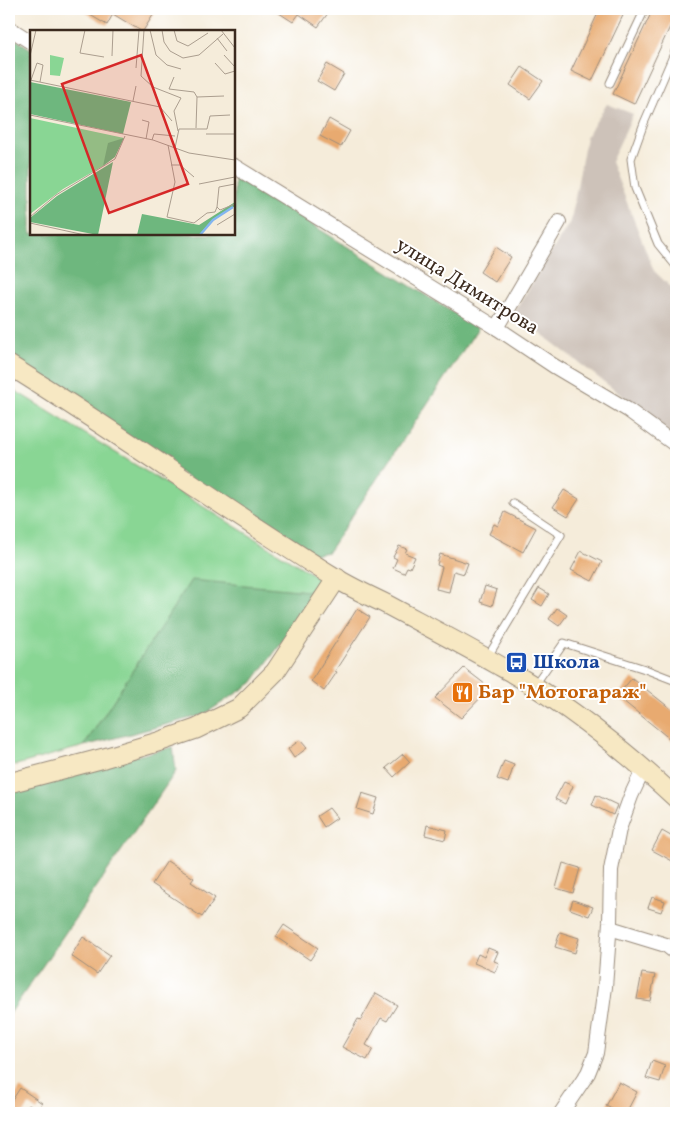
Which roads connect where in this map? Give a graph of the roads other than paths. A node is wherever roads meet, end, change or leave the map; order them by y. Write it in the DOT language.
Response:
graph roads {
  1 [pos="645,9"];
  2 [pos="9,28"];
  3 [pos="30,41"];
  4 [pos="676,49"];
  5 [pos="610,83"];
  6 [pos="235,167"];
  7 [pos="559,222"];
  8 [pos="676,266"];
  9 [pos="497,328"];
  10 [pos="9,365"];
  11 [pos="676,445"];
  12 [pos="513,503"];
  13 [pos="337,578"];
  14 [pos="487,659"];
  15 [pos="676,681"];
  16 [pos="534,686"];
  17 [pos="644,768"];
  18 [pos="9,783"];
  19 [pos="676,798"];
  20 [pos="610,928"];
  21 [pos="676,953"];
  22 [pos="561,1113"];
  1 -- 5 [label="lane"];
  2 -- 3 [label="street"];
  4 -- 8 [label="lane"];
  6 -- 9 [label="street, улица Димитрова"];
  7 -- 9 [label="street"];
  9 -- 11 [label="street, улица Димитрова"];
  10 -- 13 [label="main road"];
  12 -- 14 [label="lane"];
  13 -- 14 [label="main road"];
  13 -- 18 [label="main road"];
  14 -- 16 [label="main road"];
  15 -- 16 [label="lane"];
  16 -- 17 [label="main road"];
  17 -- 19 [label="main road"];
  17 -- 20 [label="street"];
  20 -- 21 [label="street"];
  20 -- 22 [label="street"];
}
